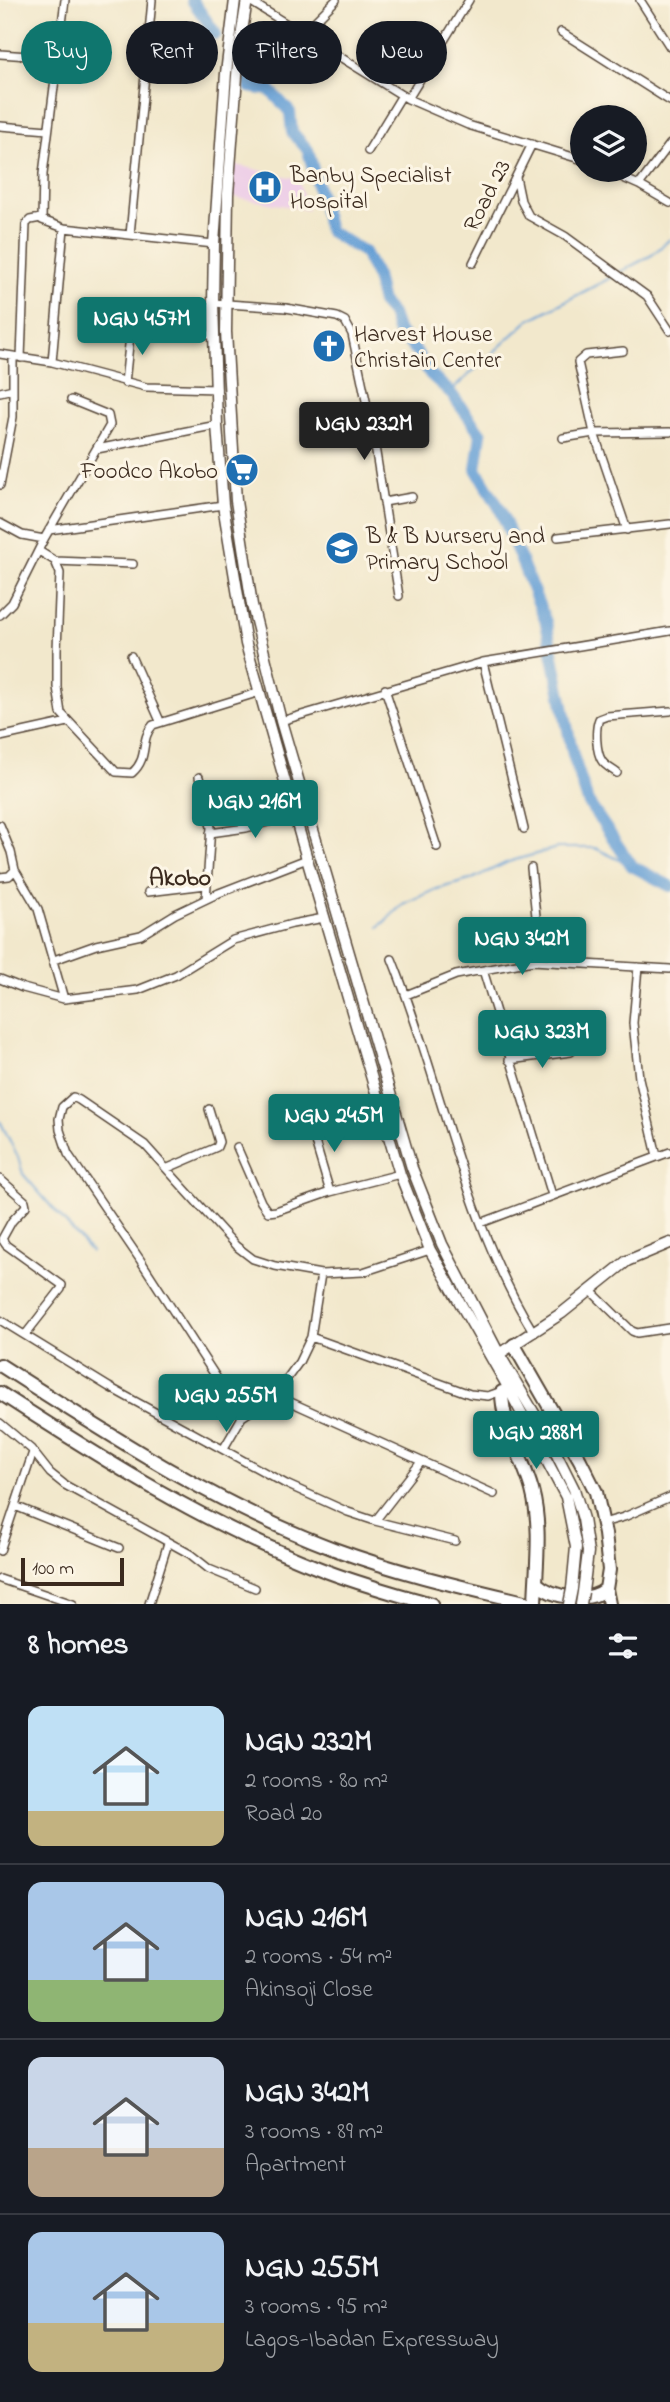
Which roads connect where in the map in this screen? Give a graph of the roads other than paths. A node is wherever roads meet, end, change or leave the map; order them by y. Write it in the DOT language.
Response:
graph roads {
  1 [pos="65,0"];
  2 [pos="152,0"];
  3 [pos="235,0"];
  4 [pos="247,0"];
  5 [pos="336,0"];
  6 [pos="469,0"];
  7 [pos="640,0"];
  8 [pos="62,21"];
  9 [pos="236,21"];
  10 [pos="240,21"];
  11 [pos="283,21"];
  12 [pos="315,21"];
  13 [pos="561,32"];
  14 [pos="670,47"];
  15 [pos="0,54"];
  16 [pos="21,55"];
  17 [pos="342,57"];
  18 [pos="232,68"];
  19 [pos="54,84"];
  20 [pos="233,84"];
  21 [pos="405,97"];
  22 [pos="670,101"];
  23 [pos="0,126"];
  24 [pos="48,130"];
  25 [pos="532,144"];
  26 [pos="670,144"];
  27 [pos="368,151"];
  28 [pos="570,156"];
  29 [pos="516,177"];
  30 [pos="632,182"];
  31 [pos="639,185"];
  32 [pos="670,203"];
  33 [pos="41,218"];
  34 [pos="64,228"];
  35 [pos="130,235"];
  36 [pos="214,244"];
  37 [pos="473,263"];
  38 [pos="213,303"];
  39 [pos="227,304"];
  40 [pos="670,331"];
  41 [pos="215,336"];
  42 [pos="623,351"];
  43 [pos="0,354"];
  44 [pos="17,357"];
  45 [pos="52,362"];
  46 [pos="124,383"];
  47 [pos="13,389"];
  48 [pos="217,389"];
  49 [pos="0,392"];
  50 [pos="71,400"];
  51 [pos="217,425"];
  52 [pos="670,432"];
  53 [pos="594,433"];
  54 [pos="563,438"];
  55 [pos="97,449"];
  56 [pos="234,477"];
  57 [pos="221,478"];
  58 [pos="0,485"];
  59 [pos="412,497"];
  60 [pos="384,502"];
  61 [pos="223,505"];
  62 [pos="0,523"];
  63 [pos="670,524"];
  64 [pos="49,530"];
  65 [pos="627,530"];
  66 [pos="558,537"];
  67 [pos="44,539"];
  68 [pos="38,551"];
  69 [pos="55,561"];
  70 [pos="133,564"];
  71 [pos="399,596"];
  72 [pos="0,615"];
  73 [pos="670,631"];
  74 [pos="131,656"];
  75 [pos="483,662"];
  76 [pos="386,689"];
  77 [pos="260,692"];
  78 [pos="670,711"];
  79 [pos="160,721"];
  80 [pos="281,721"];
  81 [pos="68,722"];
  82 [pos="0,737"];
  83 [pos="617,773"];
  84 [pos="199,777"];
  85 [pos="294,815"];
  86 [pos="0,825"];
  87 [pos="524,829"];
  88 [pos="210,833"];
  89 [pos="315,840"];
  90 [pos="302,844"];
  91 [pos="437,847"];
  92 [pos="306,859"];
  93 [pos="531,867"];
  94 [pos="15,870"];
  95 [pos="0,877"];
  96 [pos="206,885"];
  97 [pos="148,892"];
  98 [pos="206,899"];
  99 [pos="324,918"];
  100 [pos="392,959"];
  101 [pos="54,960"];
  102 [pos="533,961"];
  103 [pos="638,967"];
  104 [pos="670,969"];
  105 [pos="482,970"];
  106 [pos="0,979"];
  107 [pos="406,995"];
  108 [pos="64,999"];
  109 [pos="571,1052"];
  110 [pos="509,1060"];
  111 [pos="209,1109"];
  112 [pos="310,1125"];
  113 [pos="237,1147"];
  114 [pos="670,1152"];
  115 [pos="657,1156"];
  116 [pos="168,1168"];
  117 [pos="400,1174"];
  118 [pos="0,1179"];
  119 [pos="418,1185"];
  120 [pos="405,1190"];
  121 [pos="330,1192"];
  122 [pos="552,1195"];
  123 [pos="481,1223"];
  124 [pos="670,1243"];
  125 [pos="430,1250"];
  126 [pos="321,1274"];
  127 [pos="591,1291"];
  128 [pos="0,1320"];
  129 [pos="670,1328"];
  130 [pos="534,1333"];
  131 [pos="25,1335"];
  132 [pos="311,1337"];
  133 [pos="514,1345"];
  134 [pos="499,1353"];
  135 [pos="0,1364"];
  136 [pos="503,1386"];
  137 [pos="0,1393"];
  138 [pos="275,1395"];
  139 [pos="242,1417"];
  140 [pos="0,1423"];
  141 [pos="224,1448"];
  142 [pos="33,1452"];
  143 [pos="421,1462"];
  144 [pos="494,1494"];
  145 [pos="670,1497"];
  146 [pos="15,1506"];
  147 [pos="375,1521"];
  148 [pos="603,1523"];
  149 [pos="455,1541"];
  150 [pos="1,1542"];
  151 [pos="168,1543"];
  152 [pos="119,1548"];
  153 [pos="0,1551"];
  154 [pos="0,1579"];
  155 [pos="536,1583"];
  156 [pos="255,1588"];
  157 [pos="606,1589"];
  158 [pos="73,1604"];
  159 [pos="149,1604"];
  160 [pos="431,1604"];
  161 [pos="534,1604"];
  162 [pos="569,1604"];
  163 [pos="582,1604"];
  164 [pos="609,1604"];
  1 -- 8 [label="street"];
  2 -- 35 [label="street"];
  3 -- 9 [label="main road"];
  4 -- 10 [label="main road"];
  4 -- 11 [label="street"];
  5 -- 12 [label="street"];
  6 -- 21 [label="street"];
  7 -- 14 [label="street"];
  13 -- 22 [label="street"];
  15 -- 16 [label="street"];
  17 -- 21 [label="street"];
  18 -- 36 [label="main road"];
  19 -- 24 [label="street"];
  20 -- 39 [label="main road"];
  21 -- 25 [label="street"];
  21 -- 27 [label="street"];
  23 -- 24 [label="street"];
  24 -- 33 [label="street"];
  25 -- 28 [label="street"];
  25 -- 29 [label="street, Road 23"];
  26 -- 31 [label="street"];
  29 -- 37 [label="street, Road 23"];
  29 -- 40 [label="street"];
  30 -- 31 [label="street"];
  31 -- 32 [label="street"];
  33 -- 34 [label="street"];
  33 -- 44 [label="street"];
  34 -- 35 [label="street"];
  34 -- 45 [label="street"];
  35 -- 36 [label="street"];
  36 -- 38 [label="main road"];
  38 -- 39 [label="street"];
  38 -- 41 [label="main road"];
  39 -- 56 [label="main road"];
  39 -- 60 [label="street"];
  41 -- 46 [label="street"];
  41 -- 48 [label="main road"];
  42 -- 53 [label="street"];
  43 -- 44 [label="street"];
  44 -- 45 [label="street"];
  44 -- 47 [label="street"];
  45 -- 46 [label="street"];
  46 -- 48 [label="street"];
  47 -- 49 [label="street"];
  47 -- 58 [label="street"];
  48 -- 51 [label="main road"];
  50 -- 55 [label="street"];
  51 -- 55 [label="street"];
  51 -- 57 [label="main road"];
  52 -- 53 [label="street"];
  53 -- 54 [label="street"];
  53 -- 65 [label="street"];
  55 -- 64 [label="street"];
  56 -- 57 [label="main road"];
  56 -- 80 [label="main road"];
  57 -- 61 [label="main road"];
  59 -- 60 [label="street"];
  60 -- 71 [label="street"];
  61 -- 64 [label="street"];
  61 -- 77 [label="main road"];
  62 -- 67 [label="street"];
  63 -- 65 [label="street"];
  64 -- 67 [label="street"];
  65 -- 66 [label="street"];
  67 -- 68 [label="street"];
  68 -- 69 [label="street"];
  68 -- 72 [label="street"];
  69 -- 70 [label="street"];
  69 -- 81 [label="street"];
  73 -- 75 [label="street"];
  74 -- 79 [label="street"];
  75 -- 76 [label="street"];
  75 -- 87 [label="street"];
  76 -- 80 [label="street"];
  76 -- 91 [label="street"];
  77 -- 79 [label="street"];
  77 -- 85 [label="main road"];
  78 -- 83 [label="street"];
  79 -- 81 [label="street"];
  80 -- 89 [label="main road"];
  81 -- 82 [label="street"];
  84 -- 88 [label="street"];
  85 -- 88 [label="street"];
  85 -- 90 [label="main road"];
  86 -- 94 [label="street"];
  88 -- 96 [label="street"];
  89 -- 90 [label="main road"];
  89 -- 119 [label="main road"];
  90 -- 92 [label="main road"];
  92 -- 98 [label="street"];
  92 -- 99 [label="main road"];
  93 -- 102 [label="street"];
  94 -- 95 [label="street"];
  94 -- 101 [label="street"];
  96 -- 97 [label="street"];
  96 -- 98 [label="street"];
  98 -- 101 [label="street"];
  99 -- 108 [label="street"];
  99 -- 117 [label="main road"];
  100 -- 107 [label="street"];
  101 -- 108 [label="street"];
  102 -- 103 [label="street"];
  102 -- 105 [label="street"];
  103 -- 104 [label="street"];
  103 -- 115 [label="street"];
  105 -- 107 [label="street"];
  105 -- 110 [label="street"];
  106 -- 108 [label="street"];
  107 -- 123 [label="street"];
  109 -- 110 [label="street"];
  110 -- 122 [label="street"];
  111 -- 116 [label="street"];
  112 -- 121 [label="street"];
  113 -- 121 [label="street"];
  114 -- 115 [label="street"];
  115 -- 122 [label="street"];
  116 -- 126 [label="street"];
  116 -- 139 [label="street"];
  117 -- 120 [label="main road"];
  117 -- 121 [label="street"];
  118 -- 131 [label="street"];
  119 -- 120 [label="main road"];
  119 -- 134 [label="main road"];
  120 -- 125 [label="main road"];
  122 -- 123 [label="street"];
  123 -- 130 [label="street"];
  124 -- 127 [label="main road"];
  125 -- 126 [label="street"];
  125 -- 136 [label="main road"];
  126 -- 132 [label="street"];
  127 -- 129 [label="street"];
  127 -- 130 [label="main road"];
  128 -- 131 [label="street"];
  130 -- 133 [label="main road"];
  131 -- 141 [label="street"];
  132 -- 136 [label="street"];
  132 -- 138 [label="street"];
  133 -- 134 [label="main road"];
  133 -- 148 [label="highway"];
  134 -- 163 [label="main road, bridge"];
  135 -- 161 [label="highway"];
  136 -- 155 [label="highway"];
  136 -- 162 [label="main road, bridge"];
  137 -- 160 [label="highway"];
  138 -- 139 [label="street"];
  138 -- 143 [label="street"];
  139 -- 141 [label="street"];
  140 -- 142 [label="street"];
  141 -- 147 [label="street"];
  142 -- 146 [label="street"];
  142 -- 151 [label="street"];
  143 -- 144 [label="street"];
  143 -- 147 [label="street"];
  145 -- 148 [label="street"];
  146 -- 150 [label="street"];
  146 -- 152 [label="street"];
  147 -- 149 [label="street"];
  148 -- 157 [label="highway"];
  150 -- 153 [label="street"];
  151 -- 156 [label="street"];
  151 -- 159 [label="street"];
  154 -- 158 [label="street"];
  155 -- 157 [label="highway"];
  155 -- 161 [label="highway"];
  157 -- 164 [label="highway"];
}
